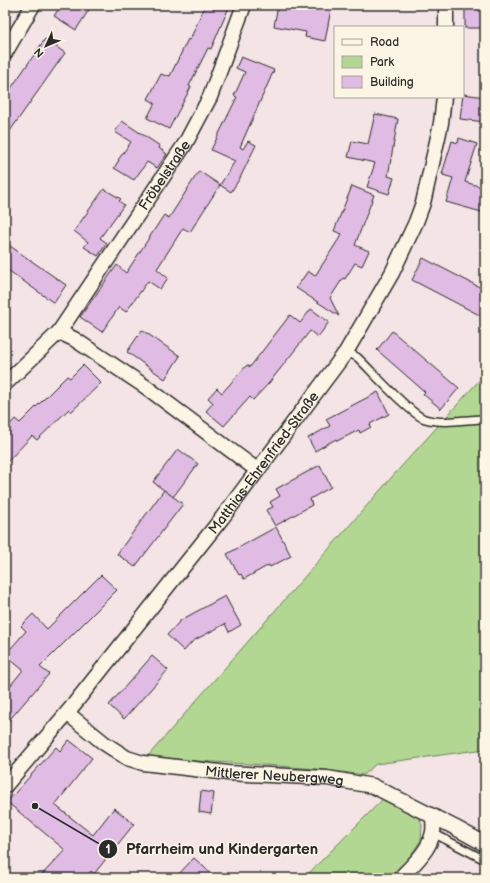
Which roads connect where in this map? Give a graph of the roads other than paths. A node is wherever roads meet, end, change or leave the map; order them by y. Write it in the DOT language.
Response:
graph roads {
  1 [pos="33,5"];
  2 [pos="244,5"];
  3 [pos="446,5"];
  4 [pos="446,26"];
  5 [pos="5,53"];
  6 [pos="444,98"];
  7 [pos="59,332"];
  8 [pos="346,352"];
  9 [pos="7,379"];
  10 [pos="480,419"];
  11 [pos="257,470"];
  12 [pos="67,712"];
  13 [pos="5,786"];
  14 [pos="433,816"];
  15 [pos="433,833"];
  16 [pos="485,844"];
  17 [pos="485,860"];
  18 [pos="400,878"];
  1 -- 5 [label="street"];
  2 -- 7 [label="street, Fröbelstraße"];
  3 -- 4 [label="street"];
  6 -- 8 [label="street, Matthias-Ehrenfried-Straße"];
  7 -- 9 [label="street, Fröbelstraße"];
  7 -- 11 [label="street"];
  8 -- 10 [label="lane"];
  8 -- 11 [label="street, Matthias-Ehrenfried-Straße"];
  11 -- 12 [label="street, Matthias-Ehrenfried-Straße"];
  12 -- 13 [label="street, Matthias-Ehrenfried-Straße"];
  12 -- 14 [label="street, Mittlerer Neubergweg"];
  14 -- 15 [label="street"];
  14 -- 16 [label="street, Mittlerer Neubergweg"];
  15 -- 17 [label="lane"];
  15 -- 18 [label="street"];
}
